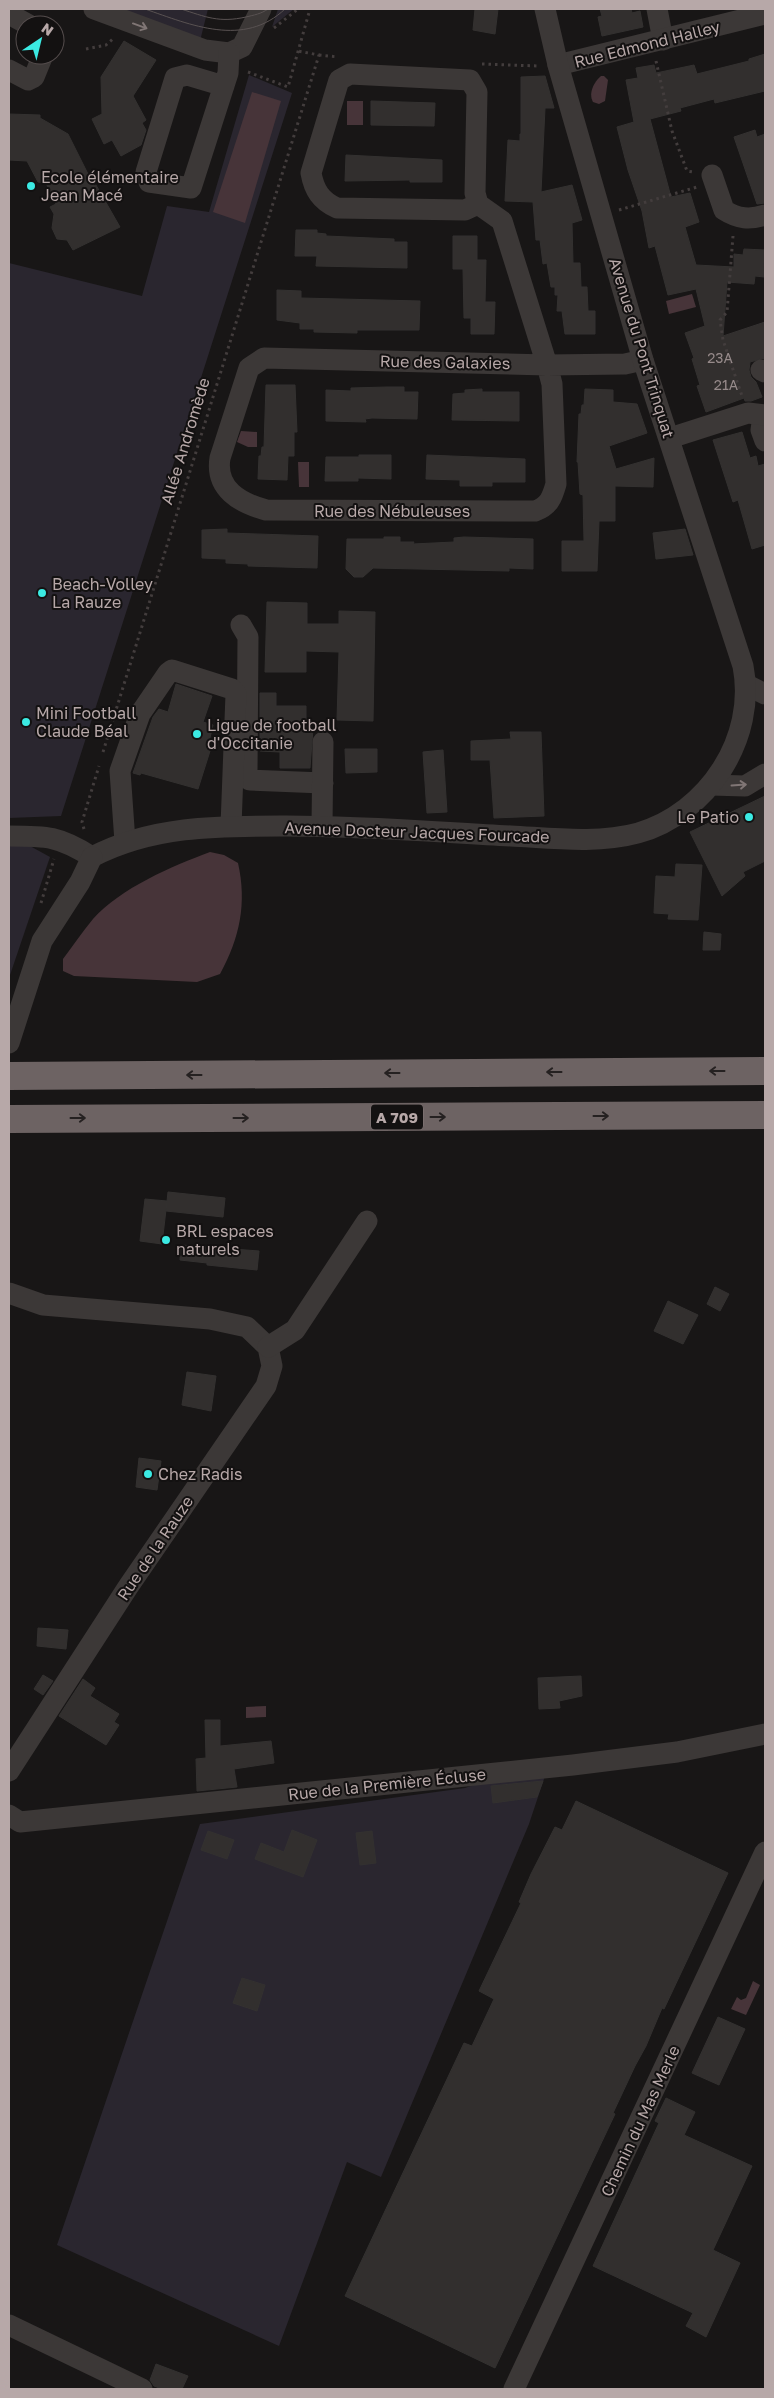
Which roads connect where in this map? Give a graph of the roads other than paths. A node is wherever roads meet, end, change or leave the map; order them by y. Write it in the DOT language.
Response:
graph roads {
  1 [pos="94,9"];
  2 [pos="261,9"];
  3 [pos="545,9"];
  4 [pos="657,9"];
  5 [pos="765,14"];
  6 [pos="658,42"];
  7 [pos="228,59"];
  8 [pos="39,65"];
  9 [pos="558,65"];
  10 [pos="9,70"];
  11 [pos="224,86"];
  12 [pos="713,178"];
  13 [pos="478,204"];
  14 [pos="765,215"];
  15 [pos="643,360"];
  16 [pos="547,365"];
  17 [pos="249,368"];
  18 [pos="759,415"];
  19 [pos="670,438"];
  20 [pos="765,441"];
  21 [pos="241,625"];
  22 [pos="756,690"];
  23 [pos="323,742"];
  24 [pos="765,774"];
  25 [pos="323,783"];
  26 [pos="711,784"];
  27 [pos="230,826"];
  28 [pos="322,826"];
  29 [pos="9,836"];
  30 [pos="124,842"];
  31 [pos="92,857"];
  32 [pos="9,1043"];
  33 [pos="765,1071"];
  34 [pos="9,1076"];
  35 [pos="765,1115"];
  36 [pos="19,1118"];
  37 [pos="367,1221"];
  38 [pos="9,1292"];
  39 [pos="268,1347"];
  40 [pos="765,1734"];
  41 [pos="9,1771"];
  42 [pos="9,1815"];
  43 [pos="765,1852"];
  44 [pos="9,2325"];
  45 [pos="142,2389"];
  46 [pos="514,2389"];
  1 -- 7 [label="street, one-way"];
  2 -- 7 [label="street"];
  3 -- 9 [label="street, Avenue du Pont Trinquat"];
  4 -- 6 [label="street"];
  5 -- 6 [label="street, Rue Edmond Halley"];
  6 -- 9 [label="street, Rue Edmond Halley"];
  7 -- 11 [label="street"];
  8 -- 10 [label="street"];
  9 -- 15 [label="street, Avenue du Pont Trinquat"];
  11 -- 11 [label="street"];
  12 -- 14 [label="street"];
  13 -- 13 [label="street"];
  13 -- 16 [label="street, Rue des Nébuleuses"];
  15 -- 16 [label="street, Rue des Galaxies"];
  15 -- 19 [label="street, Avenue du Pont Trinquat"];
  16 -- 17 [label="street, Rue des Galaxies"];
  16 -- 17 [label="street, Rue des Nébuleuses"];
  18 -- 19 [label="street"];
  18 -- 20 [label="street"];
  19 -- 22 [label="street, Avenue du Pont Trinquat"];
  21 -- 25 [label="street"];
  22 -- 26 [label="street, Avenue Docteur Jacques Fourcade"];
  23 -- 25 [label="street"];
  26 -- 24 [label="street, one-way"];
  25 -- 28 [label="street"];
  26 -- 28 [label="street, Avenue Docteur Jacques Fourcade"];
  27 -- 28 [label="street, Avenue Docteur Jacques Fourcade"];
  27 -- 30 [label="street, Avenue Docteur Jacques Fourcade"];
  27 -- 30 [label="street"];
  29 -- 31 [label="street"];
  30 -- 31 [label="street, Avenue Docteur Jacques Fourcade"];
  31 -- 32 [label="street"];
  33 -- 34 [label="highway, one-way"];
  36 -- 35 [label="highway, A 709, one-way"];
  37 -- 39 [label="street"];
  38 -- 39 [label="street"];
  39 -- 41 [label="street, Rue de la Rauze"];
  40 -- 42 [label="street, Rue de la Première Écluse"];
  43 -- 46 [label="street, Chemin du Mas Merle"];
  44 -- 45 [label="street"];
}
